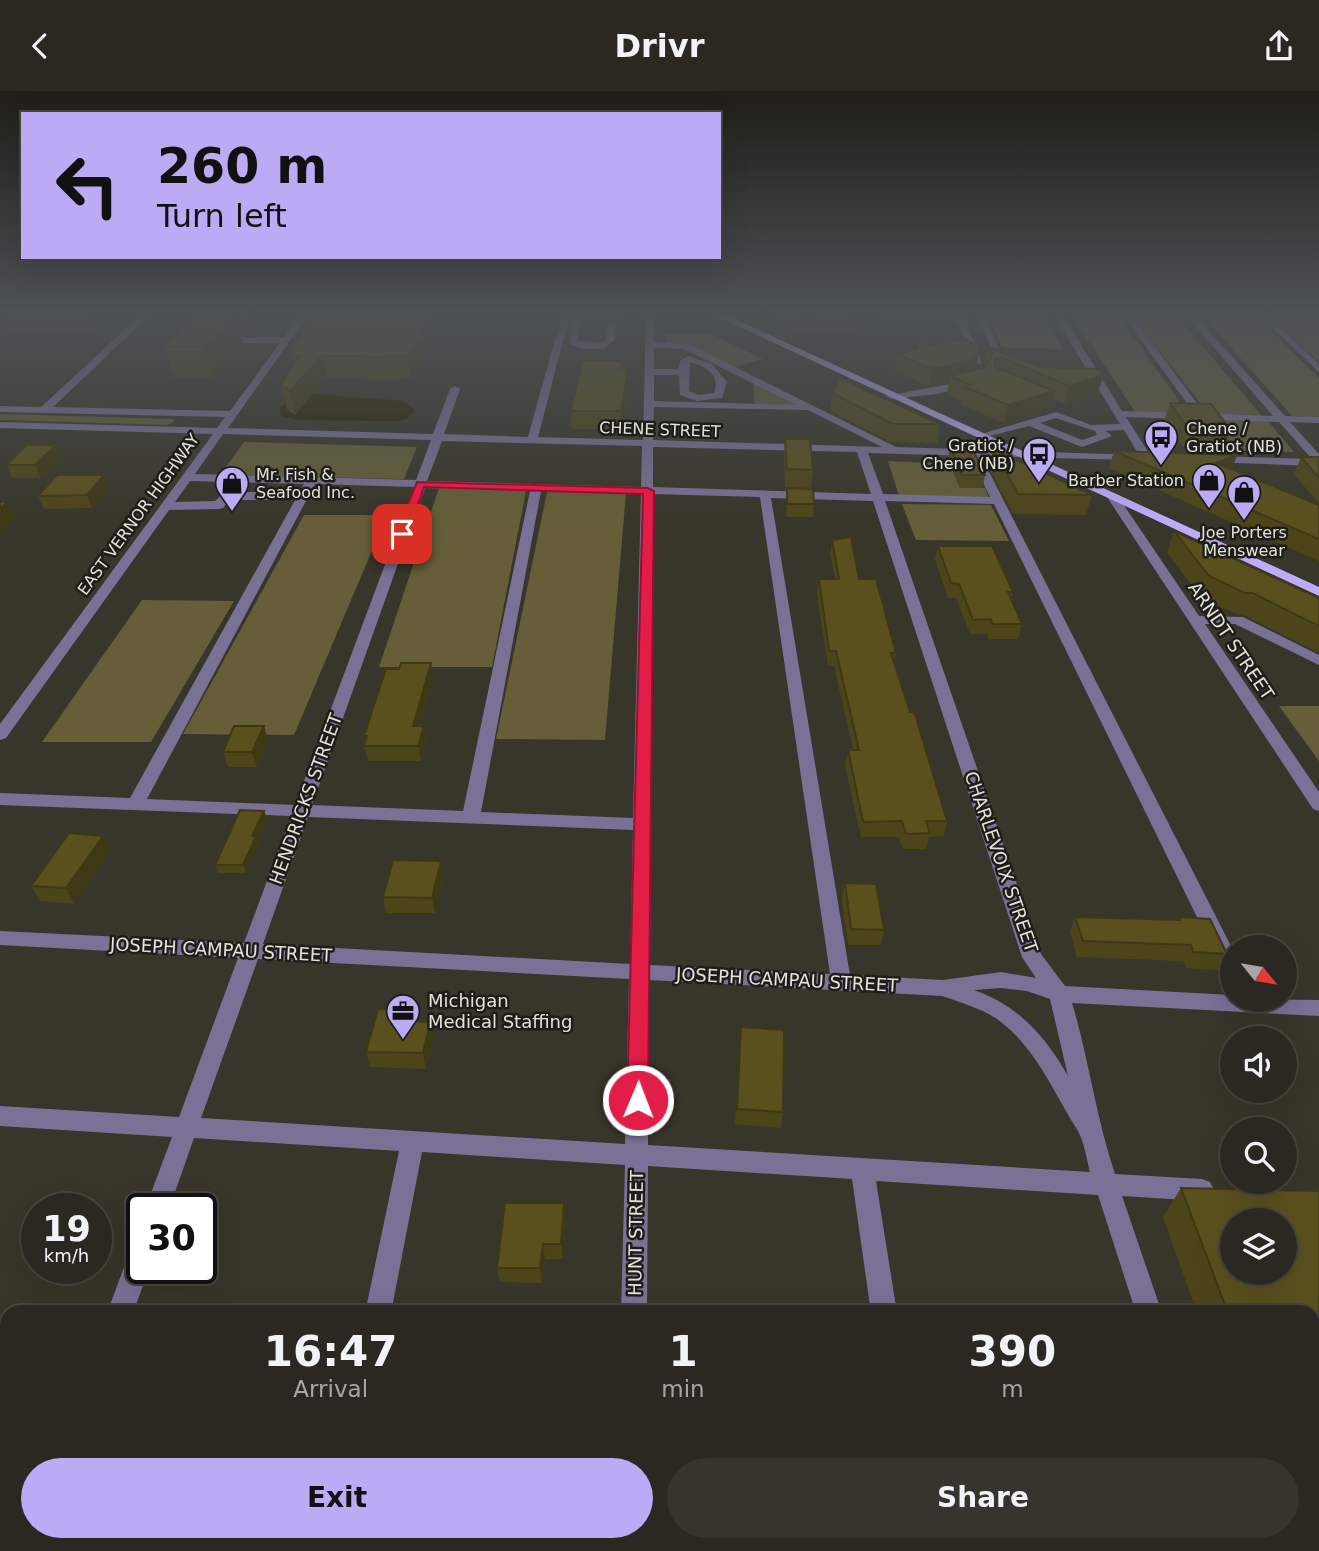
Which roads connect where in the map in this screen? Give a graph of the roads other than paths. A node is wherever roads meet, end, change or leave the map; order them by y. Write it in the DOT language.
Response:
graph roads {
  1 [pos="74,382"];
  2 [pos="256,382"];
  3 [pos="548,382"];
  4 [pos="649,382"];
  5 [pos="683,382"];
  6 [pos="722,382"];
  7 [pos="735,382"];
  8 [pos="861,382"];
  9 [pos="971,382"];
  10 [pos="1099,382"];
  11 [pos="1176,382"];
  12 [pos="1249,382"];
  13 [pos="454,389"];
  14 [pos="747,391"];
  15 [pos="891,396"];
  16 [pos="649,404"];
  17 [pos="1056,404"];
  18 [pos="812,408"];
  19 [pos="0,409"];
  20 [pos="44,410"];
  21 [pos="179,413"];
  22 [pos="234,414"];
  23 [pos="1119,414"];
  24 [pos="1201,416"];
  25 [pos="1282,419"];
  26 [pos="1319,420"];
  27 [pos="1030,423"];
  28 [pos="0,425"];
  29 [pos="1126,426"];
  30 [pos="1090,428"];
  31 [pos="160,431"];
  32 [pos="220,432"];
  33 [pos="982,437"];
  34 [pos="438,438"];
  35 [pos="532,441"];
  36 [pos="649,444"];
  37 [pos="862,450"];
  38 [pos="898,451"];
  39 [pos="974,453"];
  40 [pos="1019,454"];
  41 [pos="1196,459"];
  42 [pos="1263,461"];
  43 [pos="1319,462"];
  44 [pos="1271,471"];
  45 [pos="187,477"];
  46 [pos="311,481"];
  47 [pos="420,484"];
  48 [pos="536,488"];
  49 [pos="648,491"];
  50 [pos="765,495"];
  51 [pos="274,496"];
  52 [pos="1113,497"];
  53 [pos="878,498"];
  54 [pos="996,501"];
  55 [pos="166,506"];
  56 [pos="1319,592"];
  57 [pos="1194,619"];
  58 [pos="1319,661"];
  59 [pos="0,735"];
  60 [pos="0,799"];
  61 [pos="135,804"];
  62 [pos="1319,805"];
  63 [pos="302,810"];
  64 [pos="471,817"];
  65 [pos="642,824"];
  66 [pos="0,938"];
  67 [pos="1220,944"];
  68 [pos="250,952"];
  69 [pos="639,972"];
  70 [pos="841,983"];
  71 [pos="943,988"];
  72 [pos="1059,994"];
  73 [pos="1220,1001"];
  74 [pos="1297,1006"];
  75 [pos="1319,1008"];
  76 [pos="0,1116"];
  77 [pos="187,1129"];
  78 [pos="1090,1135"];
  79 [pos="412,1142"];
  80 [pos="637,1155"];
  81 [pos="862,1168"];
  82 [pos="1107,1184"];
  83 [pos="1220,1191"];
  84 [pos="163,1193"];
  85 [pos="130,1284"];
  86 [pos="123,1305"];
  87 [pos="380,1305"];
  88 [pos="634,1305"];
  89 [pos="883,1305"];
  90 [pos="1146,1305"];
  1 -- 20 [label="street"];
  2 -- 22 [label="street, EAST VERNOR HIGHWAY"];
  3 -- 35 [label="street"];
  4 -- 16 [label="street, HUNT STREET"];
  5 -- 6 [label="street"];
  7 -- 14 [label="street"];
  8 -- 15 [label="main road"];
  9 -- 15 [label="street"];
  10 -- 23 [label="street"];
  11 -- 24 [label="street"];
  12 -- 25 [label="street"];
  13 -- 34 [label="street, HENDRICKS STREET"];
  14 -- 16 [label="street"];
  14 -- 18 [label="street"];
  14 -- 18 [label="street"];
  15 -- 33 [label="main road"];
  16 -- 36 [label="street, HUNT STREET"];
  17 -- 29 [label="street"];
  18 -- 38 [label="street"];
  19 -- 20 [label="street"];
  20 -- 21 [label="street"];
  21 -- 22 [label="street"];
  21 -- 31 [label="street"];
  22 -- 32 [label="street, EAST VERNOR HIGHWAY"];
  23 -- 24 [label="street"];
  23 -- 29 [label="street"];
  24 -- 25 [label="street"];
  25 -- 26 [label="street"];
  25 -- 43 [label="street"];
  27 -- 30 [label="street"];
  27 -- 30 [label="street"];
  27 -- 33 [label="street"];
  28 -- 31 [label="street, CHENE STREET"];
  29 -- 30 [label="street"];
  29 -- 40 [label="street, CHENE STREET"];
  31 -- 32 [label="street, CHENE STREET"];
  32 -- 34 [label="street, CHENE STREET"];
  32 -- 45 [label="street, EAST VERNOR HIGHWAY"];
  33 -- 40 [label="main road"];
  34 -- 35 [label="street, CHENE STREET"];
  34 -- 47 [label="street, HENDRICKS STREET"];
  35 -- 36 [label="street, CHENE STREET"];
  36 -- 37 [label="street, CHENE STREET"];
  36 -- 49 [label="street, HUNT STREET"];
  37 -- 38 [label="street, CHENE STREET"];
  37 -- 53 [label="street, CHARLEVOIX STREET"];
  38 -- 39 [label="street, CHENE STREET"];
  39 -- 40 [label="street, CHENE STREET"];
  39 -- 54 [label="street"];
  40 -- 52 [label="main road"];
  41 -- 42 [label="street"];
  42 -- 43 [label="street"];
  42 -- 44 [label="street"];
  45 -- 46 [label="street"];
  45 -- 55 [label="street, EAST VERNOR HIGHWAY"];
  46 -- 47 [label="street"];
  46 -- 61 [label="street"];
  47 -- 48 [label="street"];
  47 -- 63 [label="street, HENDRICKS STREET"];
  48 -- 49 [label="street"];
  48 -- 64 [label="street"];
  49 -- 50 [label="street"];
  49 -- 65 [label="street, HUNT STREET"];
  50 -- 53 [label="street"];
  50 -- 70 [label="street"];
  51 -- 55 [label="street"];
  52 -- 56 [label="main road"];
  52 -- 57 [label="street, ARNDT STREET"];
  53 -- 54 [label="street"];
  53 -- 72 [label="street, CHARLEVOIX STREET"];
  54 -- 67 [label="street"];
  55 -- 59 [label="street, EAST VERNOR HIGHWAY"];
  57 -- 58 [label="street"];
  57 -- 62 [label="street, ARNDT STREET"];
  60 -- 61 [label="street"];
  61 -- 63 [label="street"];
  63 -- 64 [label="street"];
  63 -- 68 [label="street, HENDRICKS STREET"];
  64 -- 65 [label="street"];
  65 -- 69 [label="street, HUNT STREET"];
  66 -- 68 [label="street, JOSEPH CAMPAU STREET"];
  68 -- 69 [label="street, JOSEPH CAMPAU STREET"];
  68 -- 77 [label="street, HENDRICKS STREET"];
  69 -- 70 [label="street, JOSEPH CAMPAU STREET"];
  69 -- 80 [label="street, HUNT STREET"];
  70 -- 71 [label="street, JOSEPH CAMPAU STREET"];
  71 -- 72 [label="street, JOSEPH CAMPAU STREET"];
  71 -- 78 [label="street"];
  72 -- 73 [label="street, JOSEPH CAMPAU STREET"];
  72 -- 78 [label="street, CHARLEVOIX STREET"];
  74 -- 75 [label="street, JOSEPH CAMPAU STREET"];
  76 -- 77 [label="street"];
  77 -- 79 [label="street"];
  77 -- 84 [label="street, HENDRICKS STREET"];
  78 -- 82 [label="street, CHARLEVOIX STREET"];
  79 -- 80 [label="street"];
  79 -- 87 [label="street"];
  80 -- 81 [label="street"];
  80 -- 88 [label="street, HUNT STREET"];
  81 -- 82 [label="street"];
  81 -- 89 [label="street"];
  82 -- 83 [label="street"];
  82 -- 90 [label="street, CHARLEVOIX STREET"];
  85 -- 86 [label="street"];
}
